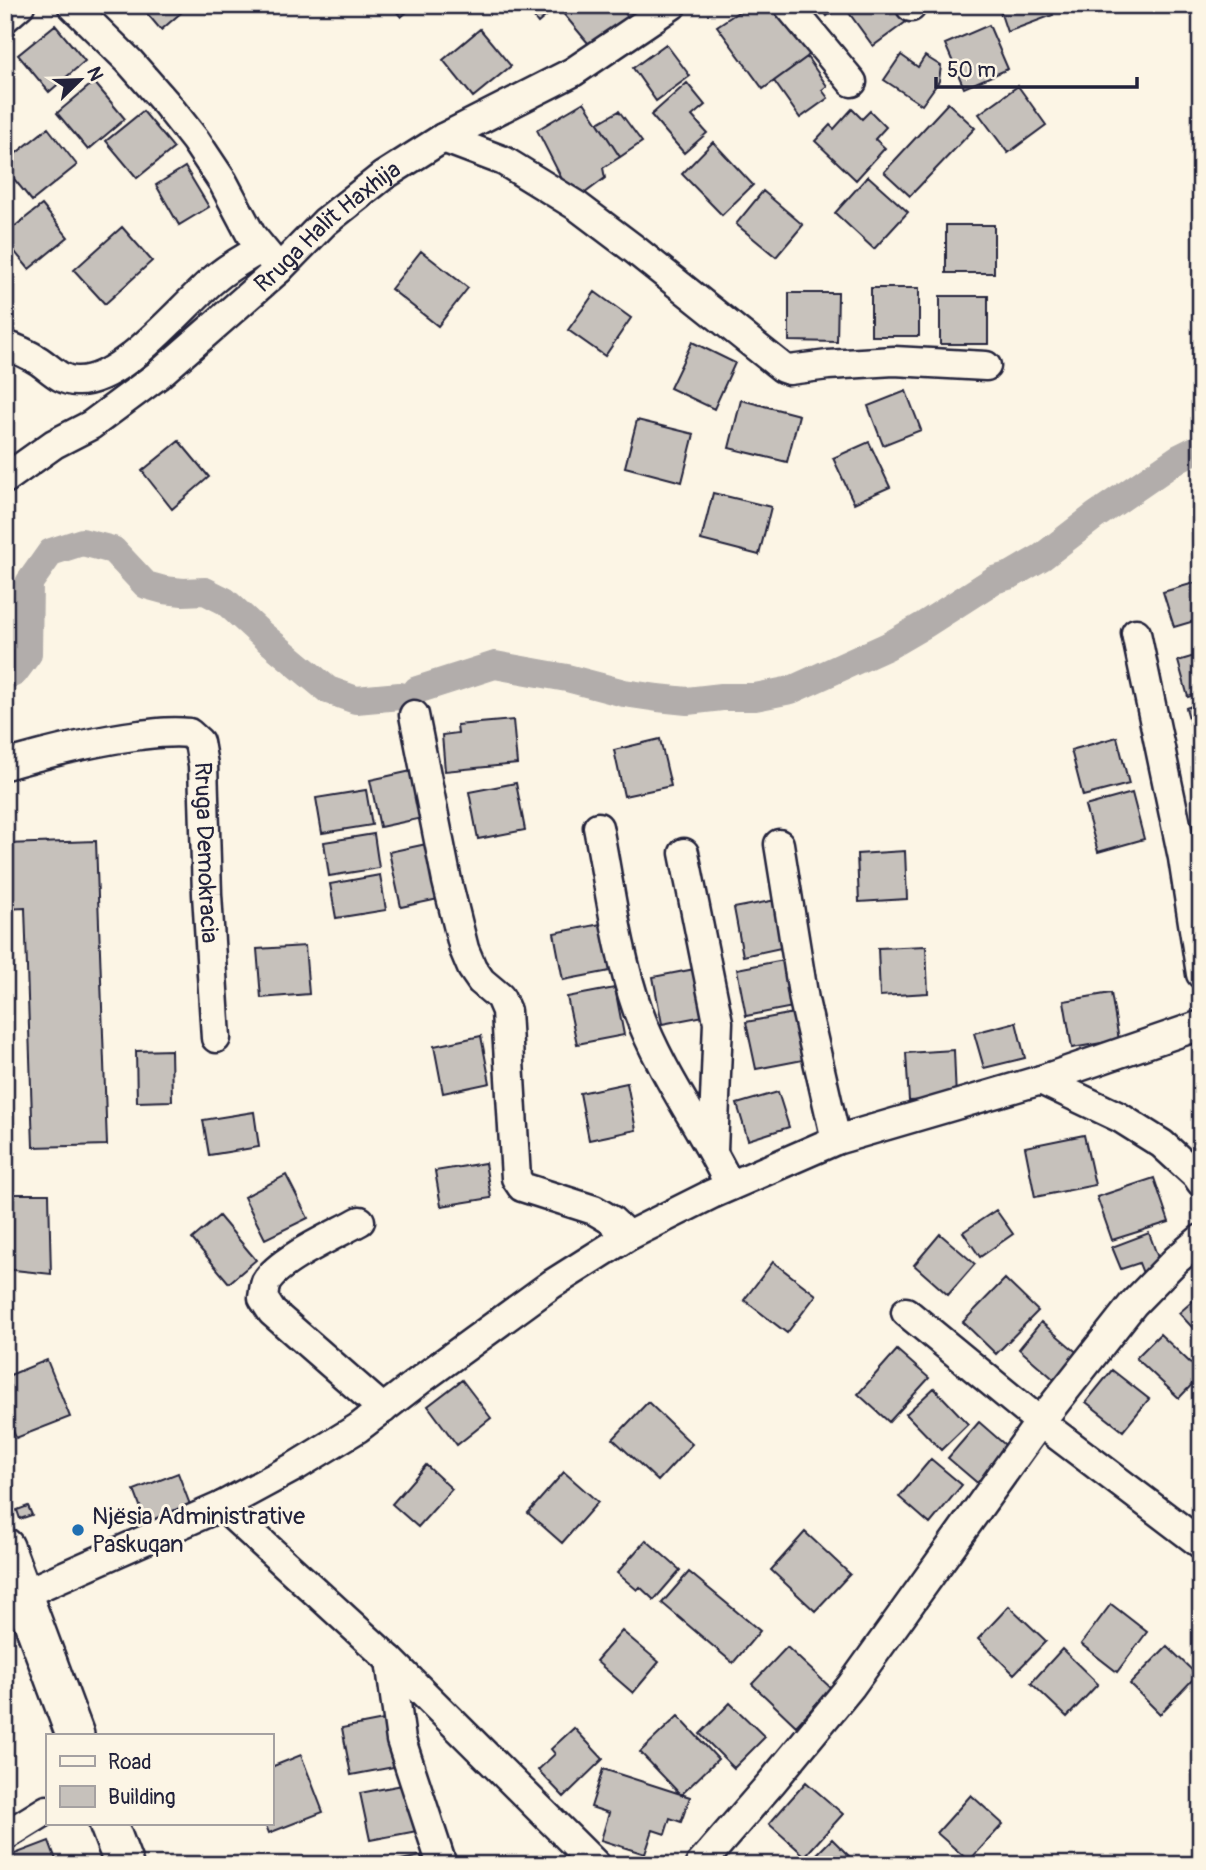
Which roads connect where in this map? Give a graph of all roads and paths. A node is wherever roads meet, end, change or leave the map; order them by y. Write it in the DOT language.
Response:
graph roads {
  1 [pos="20,5"];
  2 [pos="72,5"];
  3 [pos="672,5"];
  4 [pos="788,5"];
  5 [pos="5,18"];
  6 [pos="852,82"];
  7 [pos="443,138"];
  8 [pos="270,259"];
  9 [pos="5,345"];
  10 [pos="986,366"];
  11 [pos="5,480"];
  12 [pos="1136,632"];
  13 [pos="414,715"];
  14 [pos="5,765"];
  15 [pos="598,827"];
  16 [pos="779,844"];
  17 [pos="684,853"];
  18 [pos="1201,974"];
  19 [pos="1201,1025"];
  20 [pos="216,1038"];
  21 [pos="1041,1080"];
  22 [pos="836,1140"];
  23 [pos="713,1151"];
  24 [pos="1201,1182"];
  25 [pos="730,1186"];
  26 [pos="360,1222"];
  27 [pos="628,1236"];
  28 [pos="1201,1239"];
  29 [pos="906,1312"];
  30 [pos="383,1409"];
  31 [pos="1040,1422"];
  32 [pos="222,1506"];
  33 [pos="1201,1544"];
  34 [pos="5,1547"];
  35 [pos="23,1594"];
  36 [pos="390,1660"];
  37 [pos="75,1734"];
  38 [pos="46,1811"];
  39 [pos="109,1825"];
  40 [pos="5,1836"];
  41 [pos="124,1865"];
  42 [pos="442,1865"];
  43 [pos="596,1865"];
  44 [pos="700,1865"];
  1 -- 5 [label="street"];
  2 -- 8 [label="street"];
  3 -- 7 [label="street, Rruga Halit Haxhija"];
  4 -- 6 [label="street"];
  7 -- 8 [label="street, Rruga Halit Haxhija"];
  7 -- 10 [label="street"];
  8 -- 9 [label="street"];
  8 -- 11 [label="street, Rruga Halit Haxhija"];
  12 -- 18 [label="street"];
  13 -- 27 [label="street"];
  14 -- 20 [label="street, Rruga Demokracia"];
  15 -- 23 [label="street"];
  16 -- 22 [label="street"];
  17 -- 23 [label="street"];
  19 -- 21 [label="street"];
  21 -- 22 [label="street"];
  21 -- 24 [label="street"];
  22 -- 25 [label="street"];
  23 -- 25 [label="street"];
  25 -- 27 [label="street"];
  26 -- 30 [label="street"];
  27 -- 30 [label="street"];
  28 -- 31 [label="street"];
  29 -- 31 [label="street"];
  30 -- 32 [label="street"];
  31 -- 33 [label="street"];
  31 -- 44 [label="street"];
  32 -- 35 [label="street"];
  32 -- 36 [label="street"];
  34 -- 35 [label="main road"];
  35 -- 37 [label="main road"];
  36 -- 42 [label="street"];
  36 -- 43 [label="street"];
  38 -- 40 [label="street"];
  39 -- 41 [label="main road"];
}
